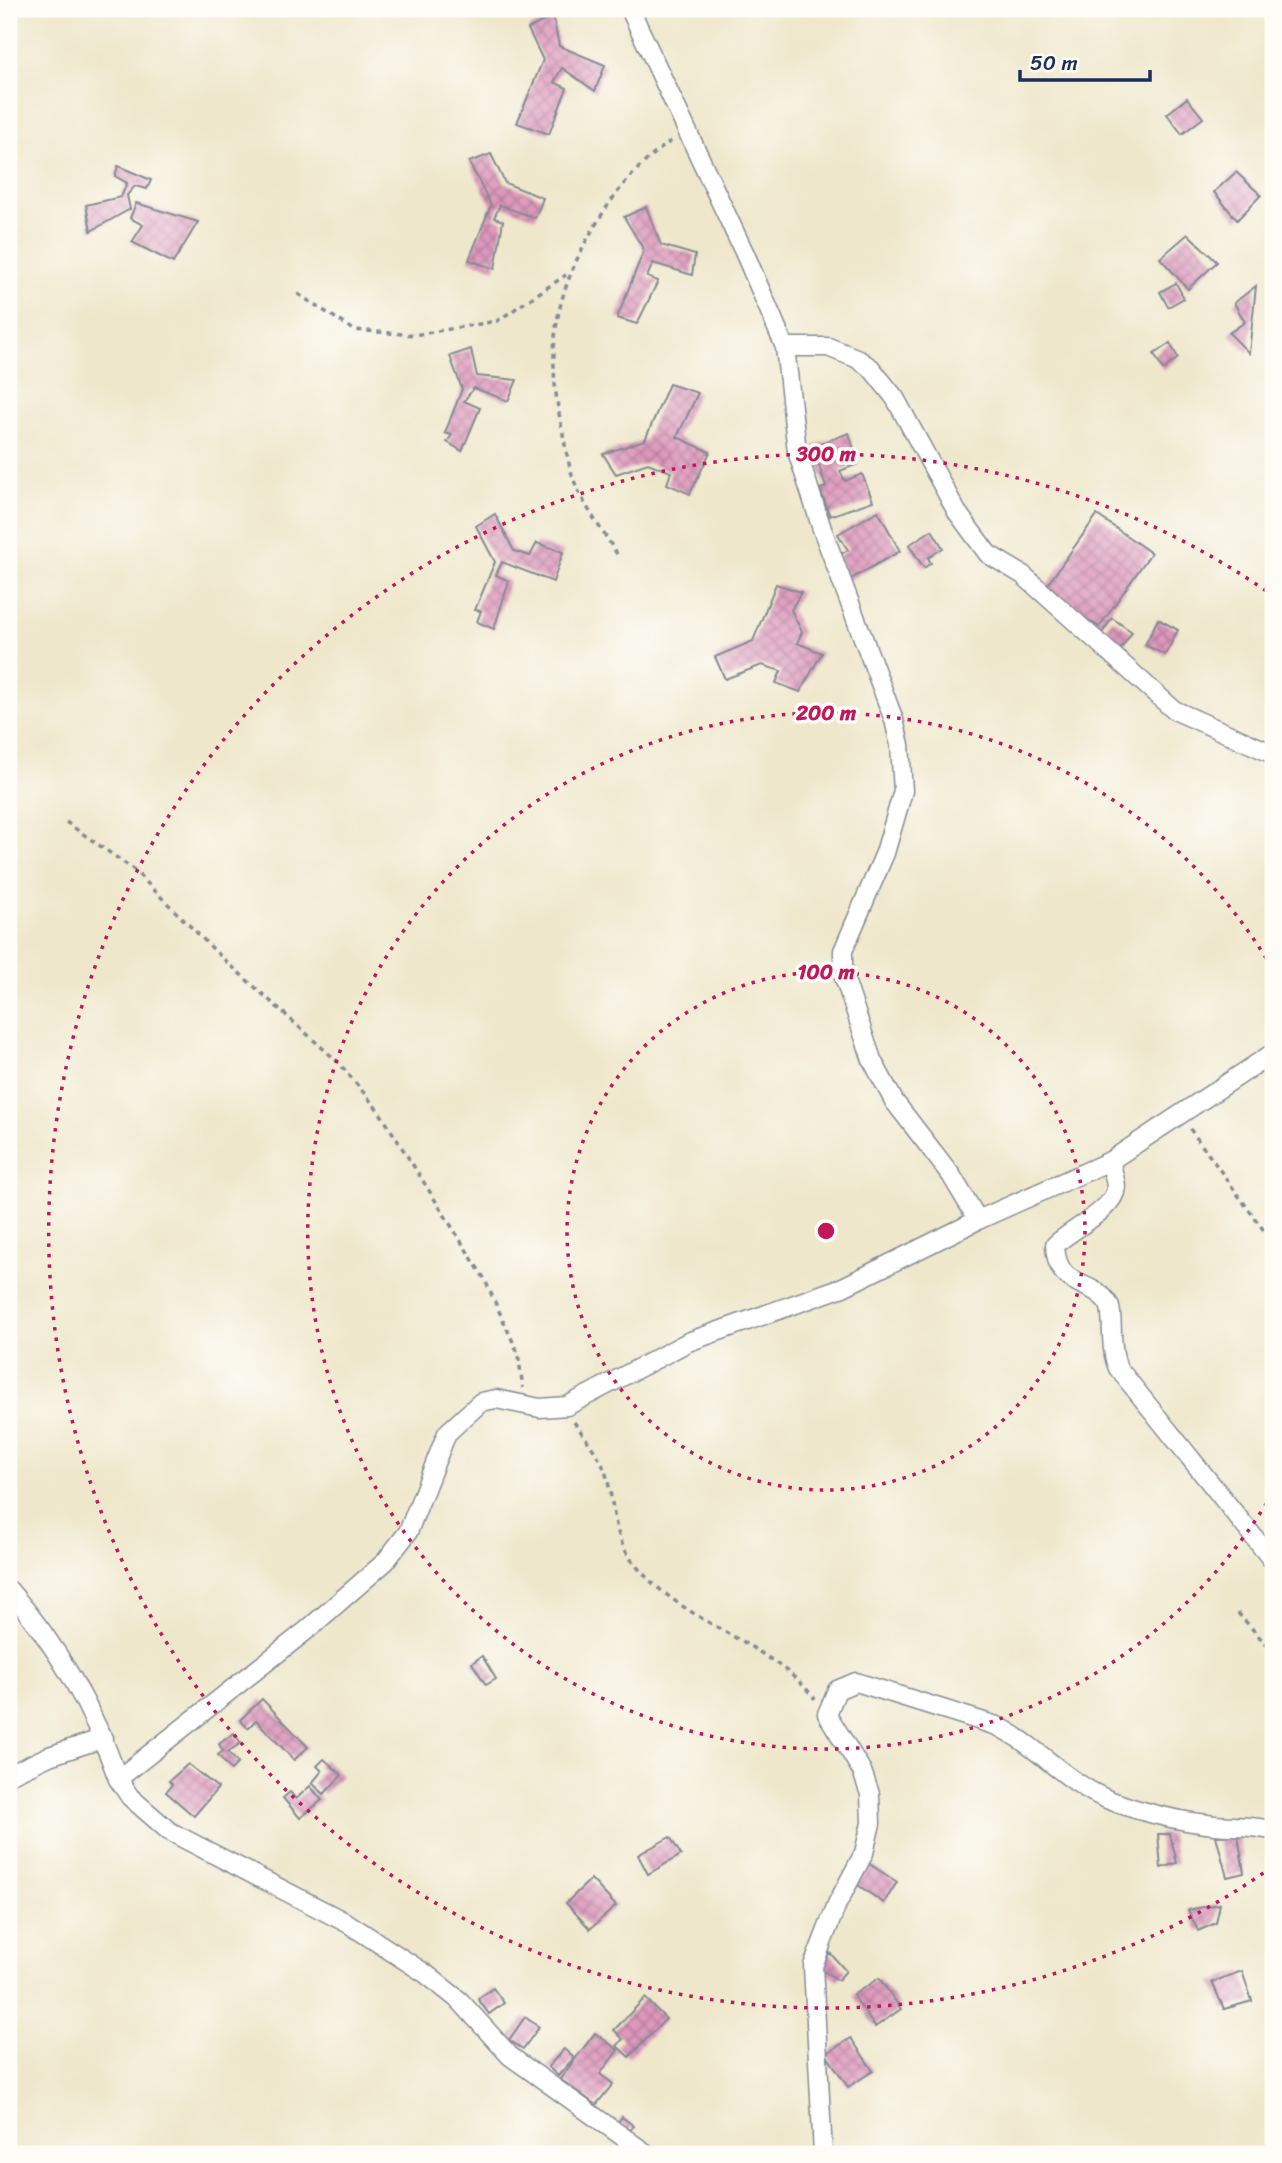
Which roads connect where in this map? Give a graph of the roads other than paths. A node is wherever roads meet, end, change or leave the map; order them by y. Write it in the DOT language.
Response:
graph roads {
  1 [pos="630,9"];
  2 [pos="785,347"];
  3 [pos="1273,754"];
  4 [pos="1273,1053"];
  5 [pos="1110,1161"];
  6 [pos="978,1220"];
  7 [pos="1273,1561"];
  8 [pos="9,1590"];
  9 [pos="104,1738"];
  10 [pos="9,1775"];
  11 [pos="118,1779"];
  12 [pos="1273,1831"];
  13 [pos="647,2154"];
  14 [pos="823,2154"];
  1 -- 2 [label="street"];
  2 -- 3 [label="street"];
  2 -- 6 [label="street"];
  4 -- 5 [label="street"];
  5 -- 6 [label="street"];
  5 -- 7 [label="street"];
  6 -- 11 [label="street"];
  8 -- 9 [label="street"];
  9 -- 10 [label="street"];
  9 -- 11 [label="street"];
  11 -- 13 [label="street"];
  12 -- 14 [label="street"];
}
